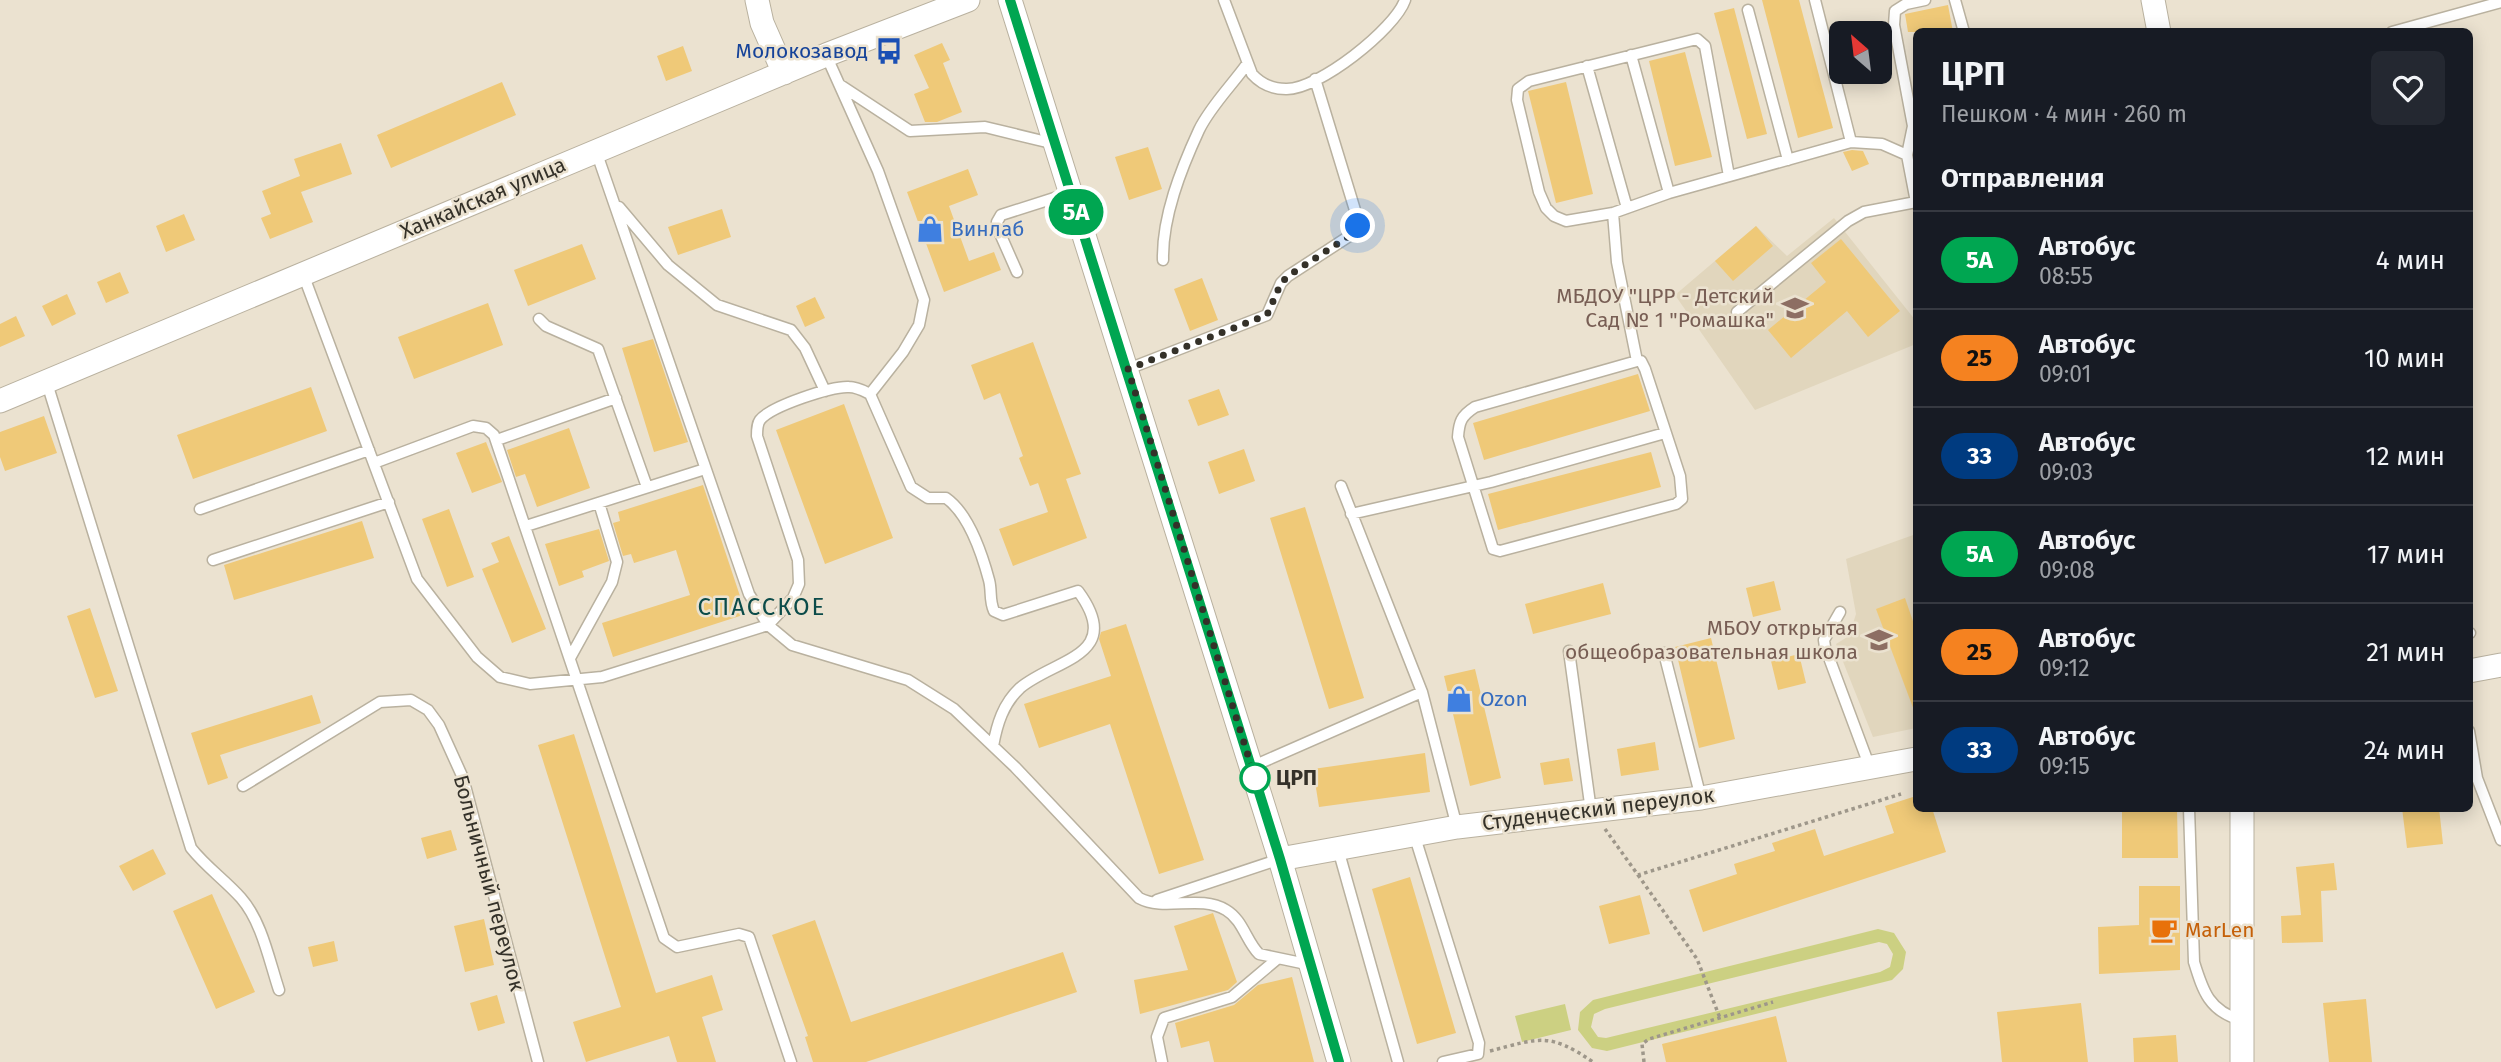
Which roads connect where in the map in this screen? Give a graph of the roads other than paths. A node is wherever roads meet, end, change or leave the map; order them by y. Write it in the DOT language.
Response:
graph roads {
  1 [pos="757,0"];
  2 [pos="968,0"];
  3 [pos="1010,0"];
  4 [pos="1224,0"];
  5 [pos="1405,0"];
  6 [pos="1815,0"];
  7 [pos="1925,0"];
  8 [pos="1955,0"];
  9 [pos="2153,0"];
  10 [pos="2501,2"];
  11 [pos="1748,10"];
  12 [pos="1963,28"];
  13 [pos="2158,28"];
  14 [pos="2407,28"];
  15 [pos="1631,54"];
  16 [pos="826,55"];
  17 [pos="1247,64"];
  18 [pos="1587,66"];
  19 [pos="784,73"];
  20 [pos="1315,79"];
  21 [pos="840,85"];
  22 [pos="1851,142"];
  23 [pos="1056,144"];
  24 [pos="596,151"];
  25 [pos="1907,155"];
  26 [pos="1788,160"];
  27 [pos="1729,176"];
  28 [pos="1913,186"];
  29 [pos="1070,193"];
  30 [pos="1669,193"];
  31 [pos="614,201"];
  32 [pos="1913,203"];
  33 [pos="1627,208"];
  34 [pos="1613,213"];
  35 [pos="1163,260"];
  36 [pos="1017,272"];
  37 [pos="303,274"];
  38 [pos="1737,312"];
  39 [pos="539,319"];
  40 [pos="1637,361"];
  41 [pos="1128,369"];
  42 [pos="46,380"];
  43 [pos="825,391"];
  44 [pos="870,394"];
  45 [pos="616,398"];
  46 [pos="0,401"];
  47 [pos="1665,433"];
  48 [pos="497,440"];
  49 [pos="369,450"];
  50 [pos="374,463"];
  51 [pos="705,469"];
  52 [pos="1341,486"];
  53 [pos="1471,486"];
  54 [pos="647,487"];
  55 [pos="389,502"];
  56 [pos="598,503"];
  57 [pos="200,509"];
  58 [pos="1351,514"];
  59 [pos="526,526"];
  60 [pos="213,560"];
  61 [pos="1840,612"];
  62 [pos="768,625"];
  63 [pos="1569,651"];
  64 [pos="1664,653"];
  65 [pos="570,657"];
  66 [pos="2501,665"];
  67 [pos="2473,670"];
  68 [pos="578,681"];
  69 [pos="1422,692"];
  70 [pos="993,746"];
  71 [pos="2473,754"];
  72 [pos="1913,759"];
  73 [pos="1869,765"];
  74 [pos="1251,767"];
  75 [pos="243,786"];
  76 [pos="1701,797"];
  77 [pos="1591,810"];
  78 [pos="2189,812"];
  79 [pos="2242,812"];
  80 [pos="1457,827"];
  81 [pos="1414,834"];
  82 [pos="2501,840"];
  83 [pos="1338,849"];
  84 [pos="1280,859"];
  85 [pos="1147,903"];
  86 [pos="1276,960"];
  87 [pos="1311,965"];
  88 [pos="279,990"];
  89 [pos="2241,1020"];
  90 [pos="538,1062"];
  91 [pos="791,1062"];
  92 [pos="1162,1062"];
  93 [pos="1339,1062"];
  94 [pos="1398,1062"];
  95 [pos="1443,1062"];
  96 [pos="2242,1062"];
  1 -- 19 [label="street"];
  2 -- 16 [label="street, Ханкайская улица"];
  3 -- 23 [label="street"];
  4 -- 17 [label="lane"];
  5 -- 20 [label="lane"];
  6 -- 22 [label="lane"];
  7 -- 25 [label="lane"];
  8 -- 12 [label="lane"];
  9 -- 13 [label="street"];
  10 -- 14 [label="lane"];
  11 -- 26 [label="lane"];
  15 -- 18 [label="lane"];
  15 -- 27 [label="lane"];
  15 -- 30 [label="lane"];
  16 -- 19 [label="street, Ханкайская улица"];
  16 -- 21 [label="lane"];
  17 -- 20 [label="lane"];
  17 -- 35 [label="lane"];
  18 -- 33 [label="lane"];
  18 -- 34 [label="lane"];
  19 -- 24 [label="street, Ханкайская улица"];
  20 -- 41 [label="lane"];
  21 -- 23 [label="lane"];
  21 -- 44 [label="lane"];
  22 -- 25 [label="lane"];
  22 -- 26 [label="lane"];
  23 -- 29 [label="street"];
  24 -- 31 [label="lane"];
  24 -- 37 [label="street, Ханкайская улица"];
  25 -- 28 [label="lane"];
  26 -- 27 [label="lane"];
  27 -- 30 [label="lane"];
  29 -- 36 [label="lane"];
  29 -- 41 [label="street"];
  30 -- 33 [label="lane"];
  31 -- 43 [label="lane"];
  31 -- 51 [label="lane"];
  32 -- 38 [label="lane"];
  33 -- 34 [label="lane"];
  34 -- 40 [label="lane"];
  37 -- 42 [label="street, Ханкайская улица"];
  37 -- 49 [label="lane"];
  39 -- 45 [label="lane"];
  40 -- 47 [label="lane"];
  40 -- 53 [label="lane"];
  41 -- 74 [label="street"];
  42 -- 46 [label="street, Ханкайская улица"];
  42 -- 88 [label="lane"];
  43 -- 44 [label="lane"];
  43 -- 62 [label="lane"];
  44 -- 70 [label="lane"];
  45 -- 48 [label="lane"];
  45 -- 54 [label="lane"];
  47 -- 53 [label="lane"];
  47 -- 53 [label="lane"];
  48 -- 50 [label="lane"];
  48 -- 59 [label="lane"];
  49 -- 50 [label="lane"];
  49 -- 57 [label="lane"];
  50 -- 55 [label="lane"];
  51 -- 54 [label="lane"];
  51 -- 62 [label="lane"];
  52 -- 58 [label="lane"];
  53 -- 58 [label="lane"];
  54 -- 56 [label="lane"];
  55 -- 60 [label="lane"];
  55 -- 68 [label="lane"];
  56 -- 59 [label="lane"];
  56 -- 65 [label="lane"];
  58 -- 69 [label="lane"];
  59 -- 65 [label="lane"];
  61 -- 73 [label="lane"];
  62 -- 68 [label="lane"];
  62 -- 70 [label="lane"];
  63 -- 77 [label="lane"];
  64 -- 76 [label="lane"];
  65 -- 68 [label="lane"];
  66 -- 67 [label="street"];
  68 -- 91 [label="lane"];
  69 -- 74 [label="lane"];
  69 -- 80 [label="lane"];
  70 -- 85 [label="lane"];
  71 -- 82 [label="lane"];
  72 -- 73 [label="street, Студенческий переулок"];
  73 -- 76 [label="street, Студенческий переулок"];
  74 -- 84 [label="street"];
  75 -- 90 [label="lane, Больничный переулок"];
  76 -- 77 [label="street, Студенческий переулок"];
  77 -- 80 [label="street, Студенческий переулок"];
  78 -- 89 [label="lane"];
  79 -- 89 [label="street"];
  80 -- 81 [label="street, Студенческий переулок"];
  81 -- 83 [label="street, Студенческий переулок"];
  81 -- 95 [label="lane"];
  83 -- 84 [label="street, Студенческий переулок"];
  83 -- 94 [label="lane"];
  84 -- 85 [label="lane"];
  84 -- 87 [label="street"];
  85 -- 86 [label="lane"];
  86 -- 87 [label="lane"];
  86 -- 92 [label="lane"];
  87 -- 93 [label="street"];
  89 -- 96 [label="street"];
}
